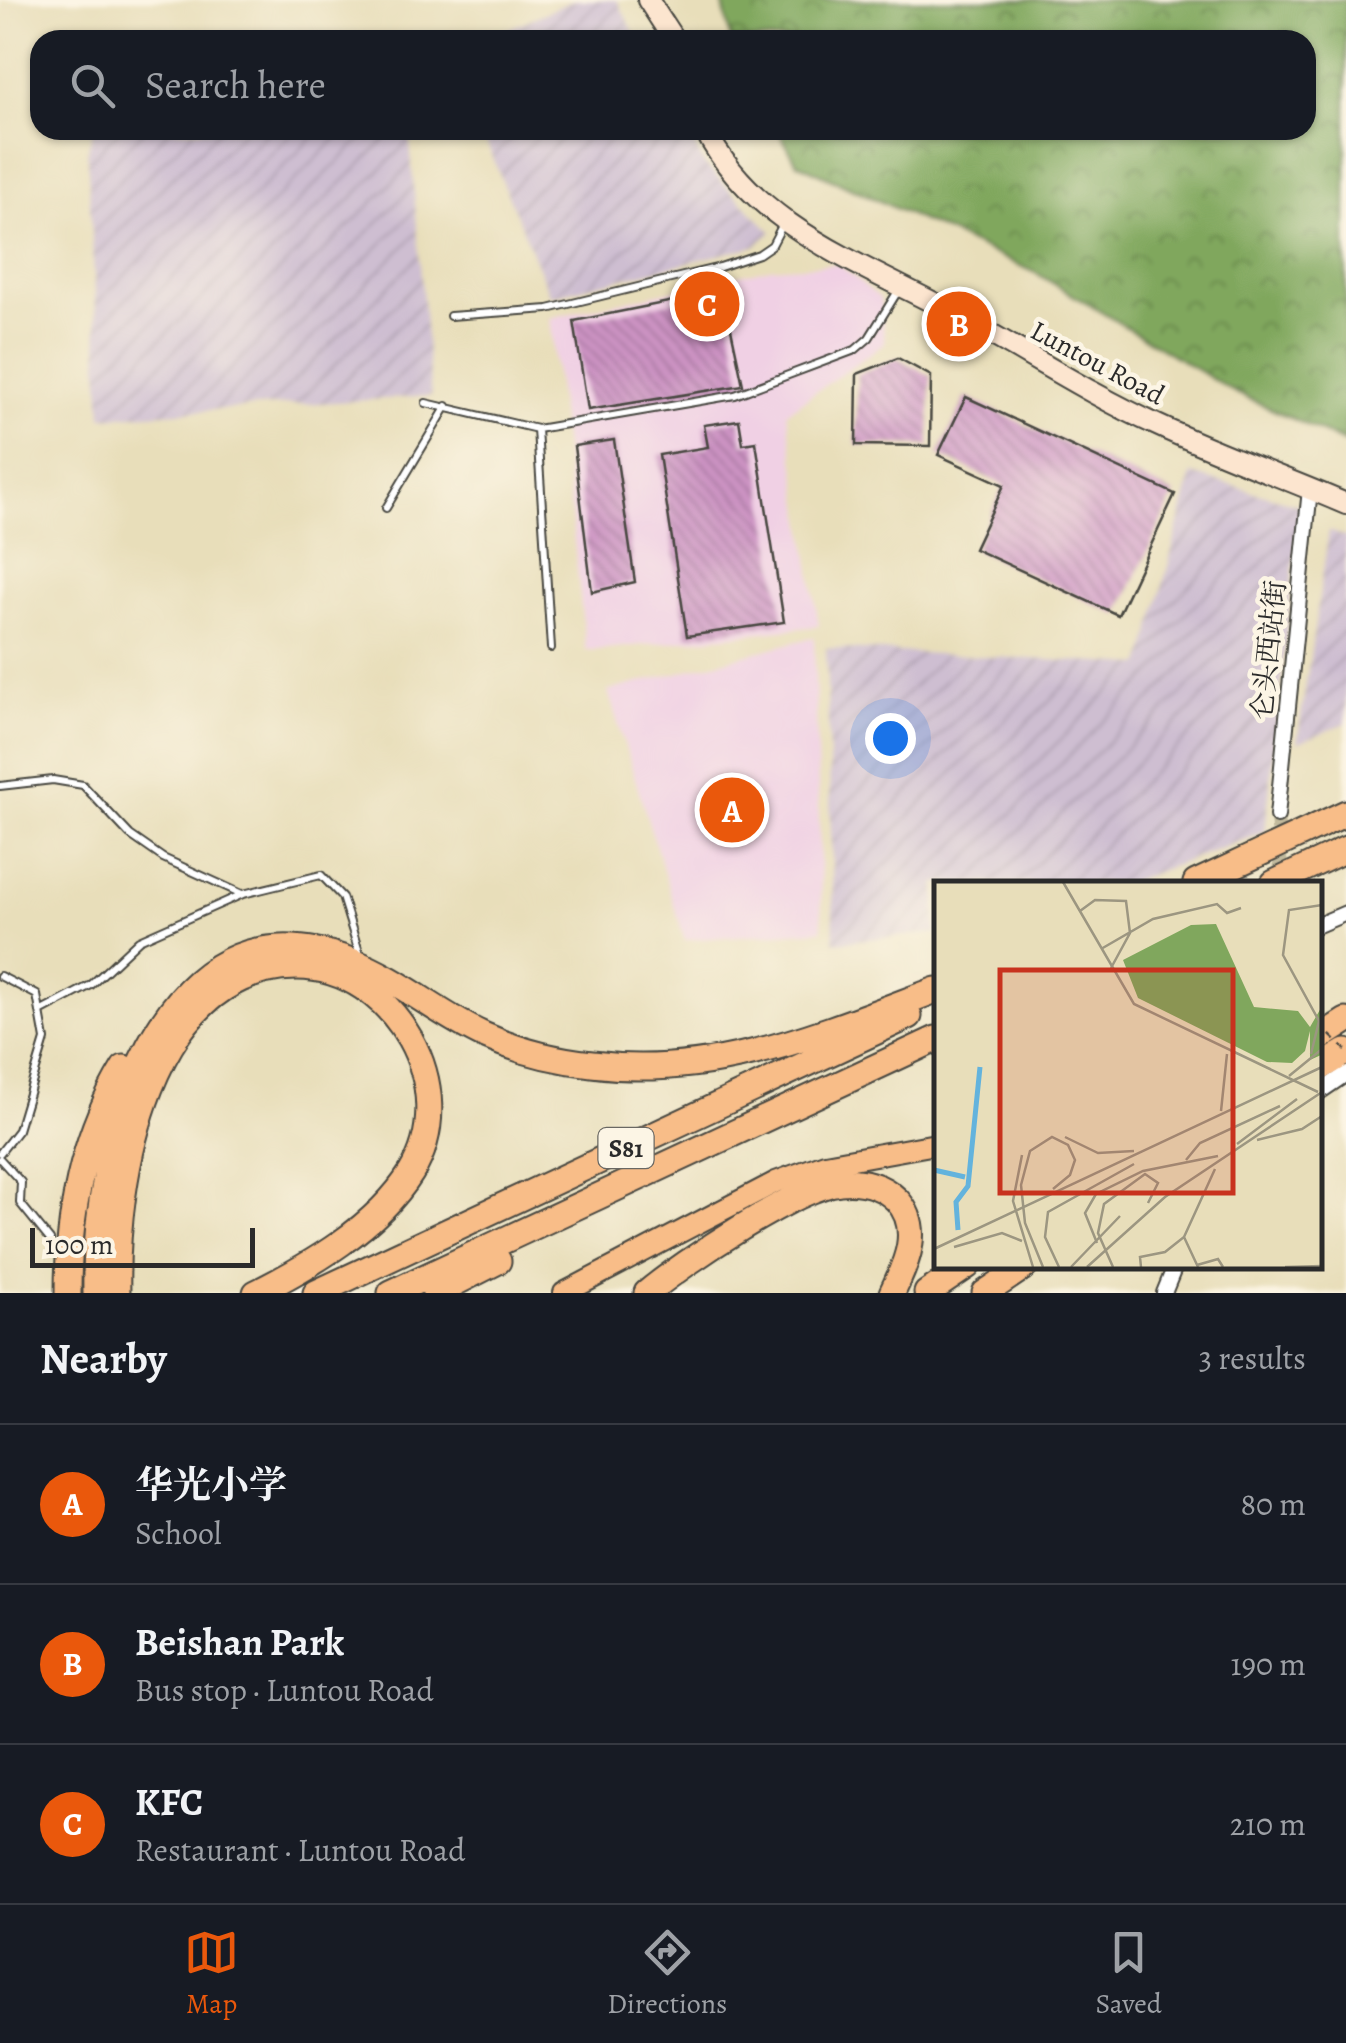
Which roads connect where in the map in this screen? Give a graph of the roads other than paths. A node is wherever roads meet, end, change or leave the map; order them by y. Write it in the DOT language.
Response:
graph roads {
  1 [pos="648,0"];
  2 [pos="663,30"];
  3 [pos="710,140"];
  4 [pos="721,140"];
  5 [pos="784,221"];
  6 [pos="902,285"];
  7 [pos="450,316"];
  8 [pos="426,403"];
  9 [pos="447,406"];
  10 [pos="537,429"];
  11 [pos="1310,488"];
  12 [pos="1346,493"];
  13 [pos="1346,504"];
  14 [pos="386,508"];
  15 [pos="551,648"];
  16 [pos="0,786"];
  17 [pos="1346,813"];
  18 [pos="1277,816"];
  19 [pos="1346,849"];
  20 [pos="1200,881"];
  21 [pos="1278,881"];
  22 [pos="243,894"];
  23 [pos="1346,913"];
  24 [pos="1321,924"];
  25 [pos="364,967"];
  26 [pos="0,976"];
  27 [pos="934,991"];
  28 [pos="934,1005"];
  29 [pos="40,1012"];
  30 [pos="1346,1021"];
  31 [pos="1321,1037"];
  32 [pos="928,1042"];
  33 [pos="1346,1051"];
  34 [pos="1321,1068"];
  35 [pos="1346,1074"];
  36 [pos="1321,1091"];
  37 [pos="112,1144"];
  38 [pos="934,1144"];
  39 [pos="0,1156"];
  40 [pos="50,1240"];
  41 [pos="964,1268"];
  42 [pos="1022,1268"];
  43 [pos="1174,1268"];
  44 [pos="68,1293"];
  45 [pos="96,1293"];
  46 [pos="117,1293"];
  47 [pos="256,1293"];
  48 [pos="316,1293"];
  49 [pos="391,1293"];
  50 [pos="435,1293"];
  51 [pos="564,1293"];
  52 [pos="646,1293"];
  53 [pos="892,1293"];
  54 [pos="927,1293"];
  55 [pos="985,1293"];
  56 [pos="1164,1293"];
  1 -- 2 [label="street"];
  3 -- 5 [label="street, Luntou Road"];
  4 -- 12 [label="street, Luntou Road"];
  5 -- 6 [label="street, Luntou Road"];
  5 -- 7 [label="lane"];
  6 -- 10 [label="lane"];
  6 -- 11 [label="street, Luntou Road"];
  8 -- 9 [label="lane"];
  9 -- 10 [label="lane"];
  9 -- 14 [label="lane"];
  10 -- 15 [label="lane"];
  11 -- 13 [label="street, Luntou Road"];
  11 -- 18 [label="street, 仑头西站街"];
  16 -- 22 [label="lane"];
  17 -- 20 [label="highway"];
  19 -- 21 [label="highway"];
  22 -- 25 [label="lane"];
  22 -- 29 [label="lane"];
  23 -- 24 [label="street"];
  25 -- 27 [label="highway"];
  25 -- 37 [label="highway"];
  26 -- 29 [label="lane"];
  28 -- 48 [label="highway, S81"];
  29 -- 39 [label="lane"];
  30 -- 31 [label="highway"];
  32 -- 49 [label="highway, S81"];
  32 -- 50 [label="highway"];
  33 -- 34 [label="highway"];
  35 -- 36 [label="street"];
  37 -- 44 [label="highway"];
  37 -- 45 [label="highway"];
  37 -- 46 [label="highway"];
  37 -- 47 [label="highway"];
  38 -- 51 [label="main road"];
  39 -- 40 [label="lane"];
  41 -- 54 [label="highway"];
  42 -- 55 [label="highway"];
  43 -- 56 [label="street"];
  52 -- 53 [label="highway"];
}
